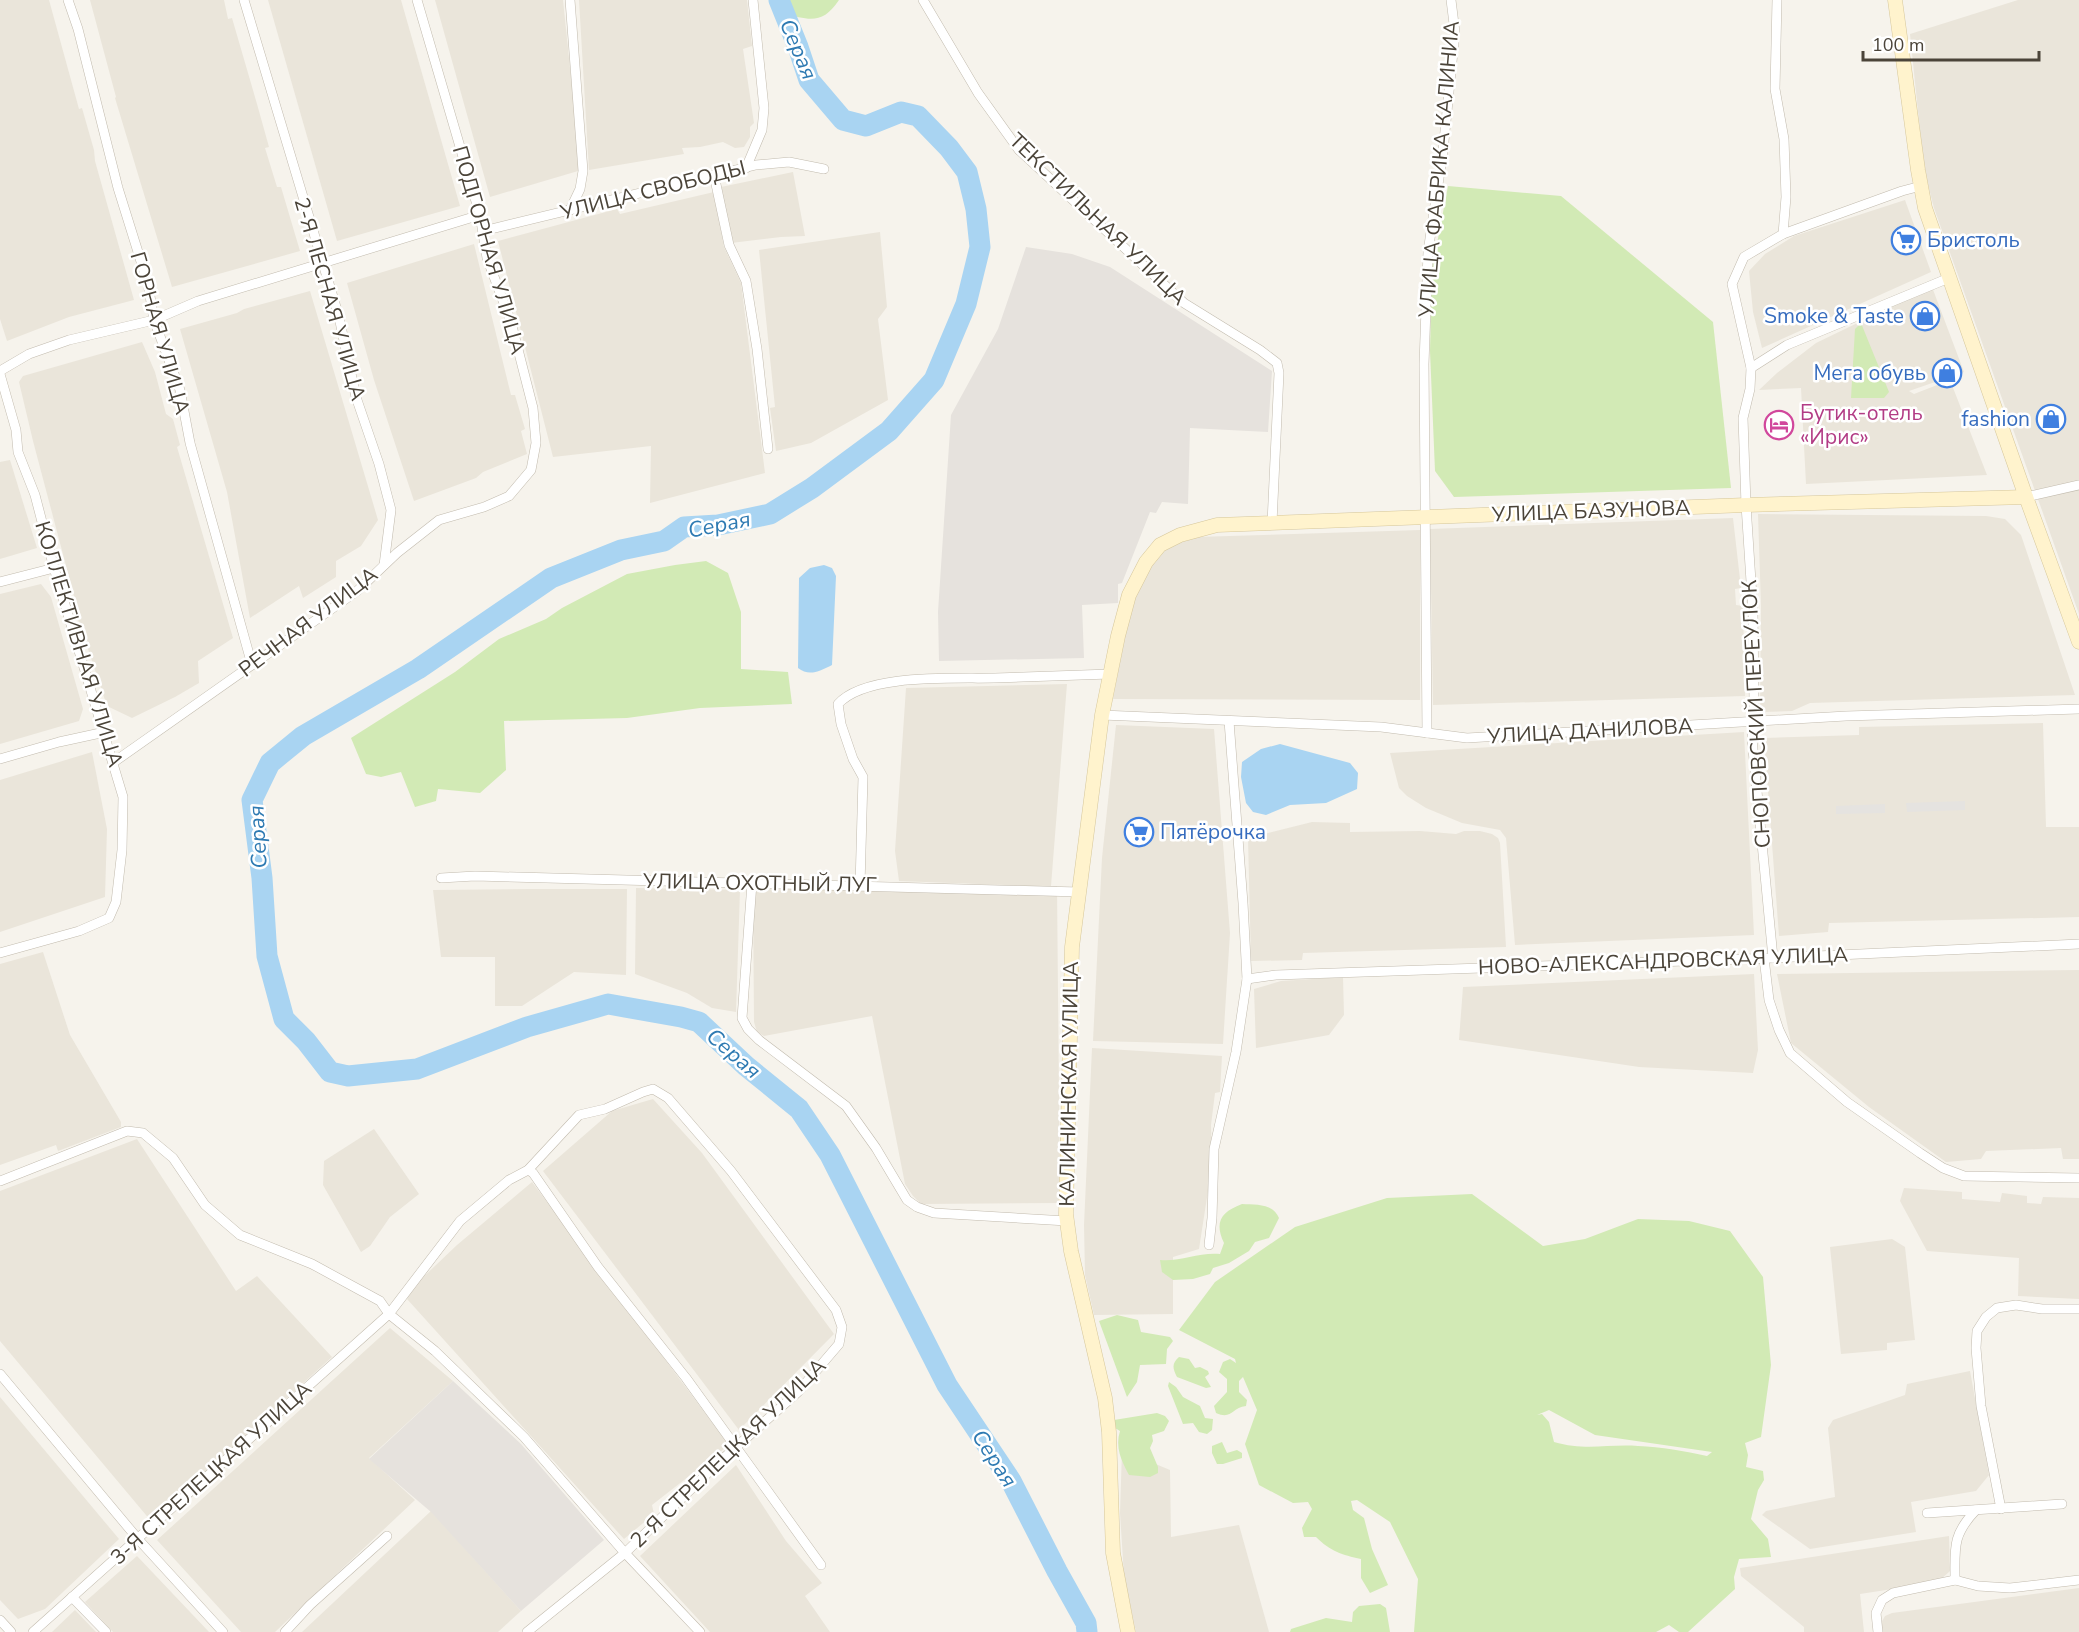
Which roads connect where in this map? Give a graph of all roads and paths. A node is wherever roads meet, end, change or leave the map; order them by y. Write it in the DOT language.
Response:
graph roads {
  1 [pos="68,0"];
  2 [pos="244,0"];
  3 [pos="417,0"];
  4 [pos="570,0"];
  5 [pos="753,0"];
  6 [pos="922,0"];
  7 [pos="1451,0"];
  8 [pos="1777,0"];
  9 [pos="1895,0"];
  10 [pos="746,168"];
  11 [pos="824,169"];
  12 [pos="714,175"];
  13 [pos="1921,186"];
  14 [pos="570,210"];
  15 [pos="480,214"];
  16 [pos="483,231"];
  17 [pos="1783,234"];
  18 [pos="321,262"];
  19 [pos="1949,278"];
  20 [pos="154,320"];
  21 [pos="1751,368"];
  22 [pos="0,373"];
  23 [pos="768,449"];
  24 [pos="2079,485"];
  25 [pos="508,496"];
  26 [pos="2026,497"];
  27 [pos="1746,505"];
  28 [pos="1424,517"];
  29 [pos="1272,523"];
  30 [pos="1160,545"];
  31 [pos="384,565"];
  32 [pos="54,568"];
  33 [pos="0,582"];
  34 [pos="2079,642"];
  35 [pos="252,665"];
  36 [pos="1110,674"];
  37 [pos="2079,709"];
  38 [pos="1102,715"];
  39 [pos="1229,721"];
  40 [pos="1754,721"];
  41 [pos="105,732"];
  42 [pos="1426,733"];
  43 [pos="0,759"];
  44 [pos="114,762"];
  45 [pos="441,878"];
  46 [pos="752,883"];
  47 [pos="860,886"];
  48 [pos="1079,892"];
  49 [pos="2079,944"];
  50 [pos="0,953"];
  51 [pos="1769,958"];
  52 [pos="1247,979"];
  53 [pos="579,1115"];
  54 [pos="528,1170"];
  55 [pos="2079,1178"];
  56 [pos="0,1181"];
  57 [pos="1066,1221"];
  58 [pos="1209,1245"];
  59 [pos="2079,1309"];
  60 [pos="389,1314"];
  61 [pos="0,1374"];
  62 [pos="737,1446"];
  63 [pos="2062,1504"];
  64 [pos="2001,1509"];
  65 [pos="1976,1510"];
  66 [pos="1927,1513"];
  67 [pos="387,1536"];
  68 [pos="138,1539"];
  69 [pos="625,1553"];
  70 [pos="821,1565"];
  71 [pos="1956,1580"];
  72 [pos="2079,1580"];
  73 [pos="72,1597"];
  74 [pos="0,1620"];
  75 [pos="10,1632"];
  76 [pos="33,1632"];
  77 [pos="106,1632"];
  78 [pos="224,1632"];
  79 [pos="285,1632"];
  80 [pos="527,1632"];
  81 [pos="700,1632"];
  82 [pos="1128,1632"];
  83 [pos="1878,1632"];
  1 -- 20 [label="street, ГОРНАЯ УЛИЦА"];
  2 -- 18 [label="street, 2-Я ЛЕСНАЯ УЛИЦА"];
  3 -- 15 [label="street, ПОДГОРНАЯ УЛИЦА"];
  4 -- 14 [label="street"];
  5 -- 10 [label="street"];
  6 -- 29 [label="street, ТЕКСТИЛЬНАЯ УЛИЦА"];
  7 -- 28 [label="street, УЛИЦА ФАБРИКА КАЛИНИА"];
  8 -- 17 [label="street"];
  9 -- 13 [label="street"];
  10 -- 11 [label="street, УЛИЦА СВОБОДЫ"];
  10 -- 12 [label="street, УЛИЦА СВОБОДЫ"];
  12 -- 14 [label="street, УЛИЦА СВОБОДЫ"];
  12 -- 23 [label="street"];
  13 -- 17 [label="street, СНОПОВСКИЙ ПЕРЕУЛОК"];
  13 -- 19 [label="street"];
  14 -- 16 [label="street, УЛИЦА СВОБОДЫ"];
  15 -- 16 [label="street, ПОДГОРНАЯ УЛИЦА"];
  15 -- 18 [label="street"];
  16 -- 25 [label="street, ПОДГОРНАЯ УЛИЦА"];
  17 -- 21 [label="street, СНОПОВСКИЙ ПЕРЕУЛОК"];
  18 -- 20 [label="street"];
  18 -- 31 [label="street, 2-Я ЛЕСНАЯ УЛИЦА"];
  19 -- 21 [label="street"];
  19 -- 26 [label="street"];
  20 -- 22 [label="street"];
  20 -- 35 [label="street, ГОРНАЯ УЛИЦА"];
  21 -- 27 [label="street, СНОПОВСКИЙ ПЕРЕУЛОК"];
  22 -- 32 [label="street, КОЛЛЕКТИВНАЯ УЛИЦА"];
  24 -- 26 [label="street"];
  25 -- 31 [label="street, РЕЧНАЯ УЛИЦА"];
  26 -- 27 [label="street, УЛИЦА БАЗУНОВА"];
  26 -- 34 [label="street"];
  27 -- 28 [label="street, УЛИЦА БАЗУНОВА"];
  27 -- 40 [label="street, СНОПОВСКИЙ ПЕРЕУЛОК"];
  28 -- 29 [label="street, УЛИЦА БАЗУНОВА"];
  28 -- 42 [label="street, УЛИЦА ФАБРИКА КАЛИНИА"];
  29 -- 30 [label="street, УЛИЦА БАЗУНОВА"];
  30 -- 36 [label="street, КАЛИНИНСКАЯ УЛИЦА"];
  31 -- 35 [label="street, РЕЧНАЯ УЛИЦА"];
  32 -- 33 [label="street"];
  32 -- 41 [label="street, КОЛЛЕКТИВНАЯ УЛИЦА"];
  35 -- 44 [label="street, РЕЧНАЯ УЛИЦА"];
  36 -- 38 [label="street, КАЛИНИНСКАЯ УЛИЦА"];
  36 -- 47 [label="street"];
  37 -- 40 [label="street, УЛИЦА ДАНИЛОВА"];
  38 -- 39 [label="street, УЛИЦА ДАНИЛОВА"];
  38 -- 48 [label="street, КАЛИНИНСКАЯ УЛИЦА"];
  39 -- 42 [label="street, УЛИЦА ДАНИЛОВА"];
  39 -- 52 [label="street"];
  40 -- 42 [label="street, УЛИЦА ДАНИЛОВА"];
  40 -- 51 [label="street, СНОПОВСКИЙ ПЕРЕУЛОК"];
  41 -- 43 [label="street"];
  41 -- 44 [label="street, КОЛЛЕКТИВНАЯ УЛИЦА"];
  44 -- 50 [label="street, КОЛЛЕКТИВНАЯ УЛИЦА"];
  45 -- 46 [label="street, УЛИЦА ОХОТНЫЙ ЛУГ"];
  46 -- 47 [label="street, УЛИЦА ОХОТНЫЙ ЛУГ"];
  46 -- 57 [label="street"];
  47 -- 48 [label="street, УЛИЦА ОХОТНЫЙ ЛУГ"];
  48 -- 57 [label="street, КАЛИНИНСКАЯ УЛИЦА"];
  49 -- 51 [label="street, НОВО-АЛЕКСАНДРОВСКАЯ УЛИЦА"];
  51 -- 52 [label="street, НОВО-АЛЕКСАНДРОВСКАЯ УЛИЦА"];
  51 -- 55 [label="street, СНОПОВСКИЙ ПЕРЕУЛОК"];
  52 -- 58 [label="street"];
  53 -- 54 [label="street, 3-Я СТРЕЛЕЦКАЯ УЛИЦА"];
  53 -- 62 [label="street, 2-Я СТРЕЛЕЦКАЯ УЛИЦА"];
  54 -- 60 [label="street, 3-Я СТРЕЛЕЦКАЯ УЛИЦА"];
  54 -- 62 [label="street"];
  56 -- 60 [label="street"];
  57 -- 82 [label="street, КАЛИНИНСКАЯ УЛИЦА"];
  59 -- 64 [label="street"];
  60 -- 68 [label="street, 3-Я СТРЕЛЕЦКАЯ УЛИЦА"];
  60 -- 69 [label="street"];
  61 -- 68 [label="street"];
  62 -- 69 [label="street, 2-Я СТРЕЛЕЦКАЯ УЛИЦА"];
  62 -- 70 [label="street"];
  63 -- 64 [label="street"];
  64 -- 65 [label="street"];
  65 -- 66 [label="street"];
  65 -- 71 [label="street"];
  67 -- 79 [label="street"];
  68 -- 73 [label="street, 3-Я СТРЕЛЕЦКАЯ УЛИЦА"];
  68 -- 78 [label="street"];
  69 -- 80 [label="street, 2-Я СТРЕЛЕЦКАЯ УЛИЦА"];
  69 -- 81 [label="street"];
  71 -- 72 [label="street"];
  71 -- 83 [label="street"];
  73 -- 76 [label="street, 3-Я СТРЕЛЕЦКАЯ УЛИЦА"];
  73 -- 77 [label="street"];
  74 -- 75 [label="street"];
}
